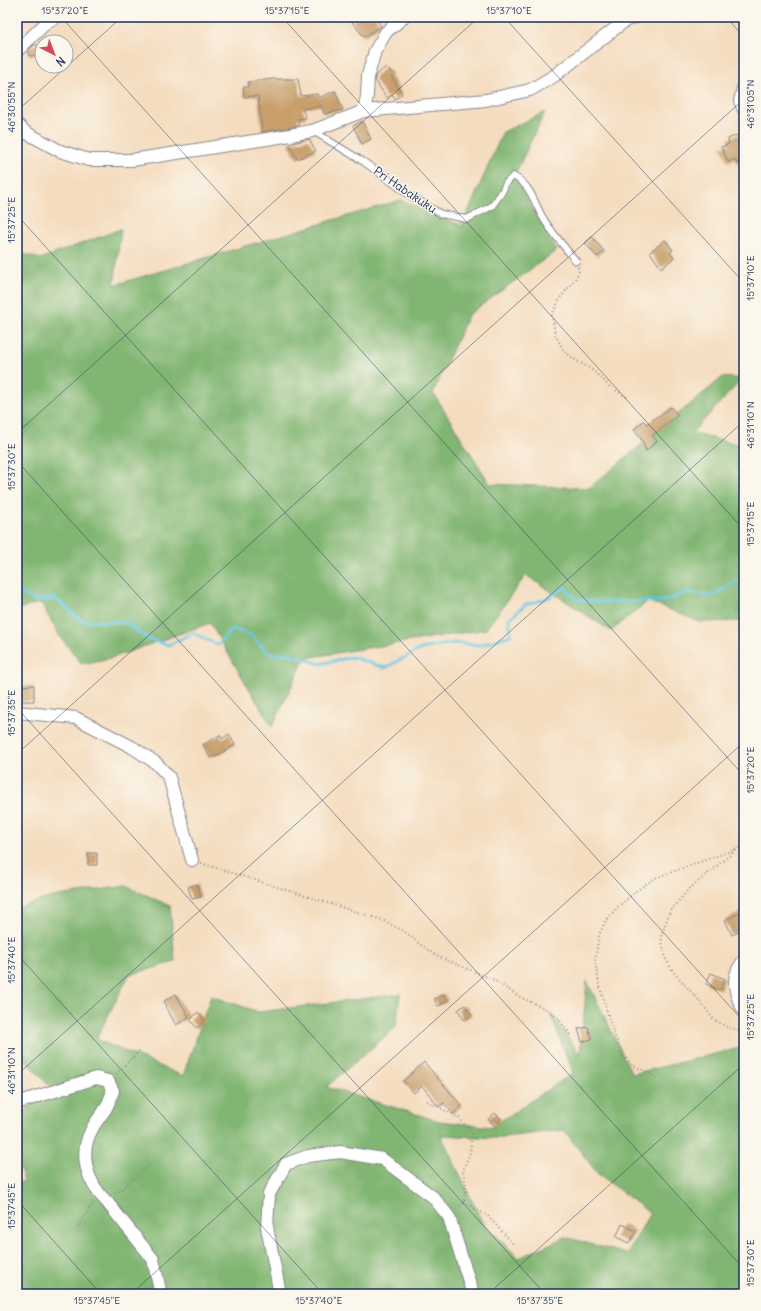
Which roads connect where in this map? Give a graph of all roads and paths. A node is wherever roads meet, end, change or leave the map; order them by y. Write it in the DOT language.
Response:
graph roads {
  1 [pos="56,17"];
  2 [pos="404,17"];
  3 [pos="636,17"];
  4 [pos="17,51"];
  5 [pos="744,84"];
  6 [pos="744,110"];
  7 [pos="364,111"];
  8 [pos="17,124"];
  9 [pos="312,131"];
  10 [pos="576,261"];
  11 [pos="628,398"];
  12 [pos="17,712"];
  13 [pos="739,848"];
  14 [pos="744,850"];
  15 [pos="192,860"];
  16 [pos="744,960"];
  17 [pos="744,1010"];
  18 [pos="744,1031"];
  19 [pos="571,1036"];
  20 [pos="140,1050"];
  21 [pos="657,1077"];
  22 [pos="108,1081"];
  23 [pos="427,1101"];
  24 [pos="17,1103"];
  25 [pos="150,1165"];
  26 [pos="103,1198"];
  27 [pos="464,1202"];
  28 [pos="449,1217"];
  29 [pos="78,1226"];
  30 [pos="515,1246"];
  31 [pos="159,1294"];
  32 [pos="280,1294"];
  33 [pos="473,1294"];
  1 -- 4 [label="street"];
  2 -- 7 [label="street"];
  3 -- 7 [label="street"];
  5 -- 6 [label="street"];
  7 -- 9 [label="street"];
  8 -- 9 [label="street"];
  9 -- 10 [label="lane, Pri Habakuku"];
  10 -- 11 [label="path"];
  12 -- 15 [label="street"];
  13 -- 14 [label="path"];
  13 -- 18 [label="path"];
  13 -- 21 [label="path"];
  15 -- 19 [label="path"];
  16 -- 17 [label="street"];
  20 -- 22 [label="path"];
  22 -- 24 [label="street"];
  22 -- 26 [label="street"];
  23 -- 27 [label="path"];
  25 -- 26 [label="path"];
  26 -- 29 [label="path"];
  26 -- 31 [label="street"];
  27 -- 28 [label="path"];
  27 -- 30 [label="path"];
  28 -- 32 [label="street"];
  28 -- 33 [label="street"];
}
